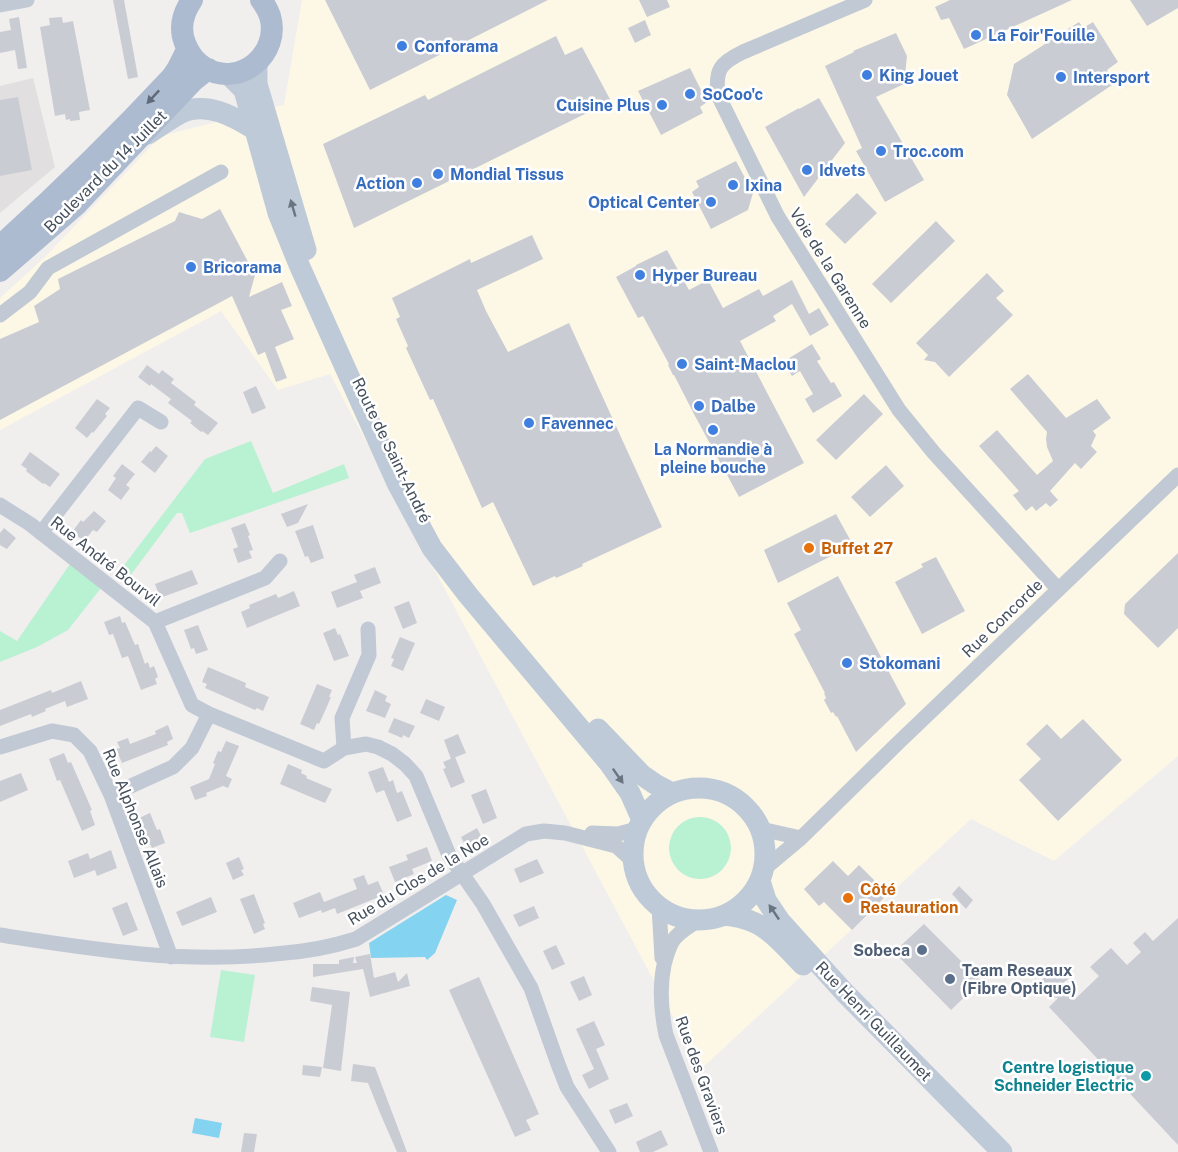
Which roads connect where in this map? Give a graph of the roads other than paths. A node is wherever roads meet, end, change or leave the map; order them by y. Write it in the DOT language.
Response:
graph roads {
  1 [pos="27,0"];
  2 [pos="192,0"];
  3 [pos="865,0"];
  4 [pos="266,3"];
  5 [pos="0,5"];
  6 [pos="187,50"];
  7 [pos="257,62"];
  8 [pos="219,72"];
  9 [pos="254,129"];
  10 [pos="138,141"];
  11 [pos="221,172"];
  12 [pos="0,246"];
  13 [pos="0,271"];
  14 [pos="0,315"];
  15 [pos="161,422"];
  16 [pos="1178,475"];
  17 [pos="0,506"];
  18 [pos="41,533"];
  19 [pos="280,561"];
  20 [pos="1058,590"];
  21 [pos="155,622"];
  22 [pos="368,629"];
  23 [pos="209,714"];
  24 [pos="0,747"];
  25 [pos="344,748"];
  26 [pos="672,793"];
  27 [pos="111,795"];
  28 [pos="639,825"];
  29 [pos="760,830"];
  30 [pos="565,833"];
  31 [pos="801,838"];
  32 [pos="633,861"];
  33 [pos="461,874"];
  34 [pos="762,875"];
  35 [pos="659,907"];
  36 [pos="725,915"];
  37 [pos="697,921"];
  38 [pos="0,935"];
  39 [pos="171,957"];
  40 [pos="663,974"];
  41 [pos="609,1152"];
  42 [pos="711,1152"];
  43 [pos="991,1152"];
  44 [pos="1002,1152"];
  1 -- 5 [label="street"];
  2 -- 6 [label="main road"];
  3 -- 20 [label="street, Voie de la Garenne"];
  4 -- 7 [label="main road"];
  6 -- 8 [label="main road"];
  6 -- 12 [label="main road, Boulevard du 14 Juillet, one-way"];
  7 -- 8 [label="main road, Boulevard du 14 Juillet"];
  26 -- 7 [label="main road, Route de Saint-André, one-way"];
  8 -- 9 [label="main road, Route de Saint-André"];
  8 -- 10 [label="main road, Boulevard du 14 Juillet"];
  9 -- 10 [label="main road"];
  9 -- 28 [label="main road, Route de Saint-André, one-way"];
  10 -- 13 [label="main road, Boulevard du 14 Juillet"];
  11 -- 14 [label="street"];
  15 -- 18 [label="street"];
  16 -- 20 [label="street, Rue Concorde"];
  17 -- 18 [label="street, Rue André Bourvil"];
  18 -- 21 [label="street, Rue André Bourvil"];
  19 -- 21 [label="street"];
  20 -- 31 [label="street, Rue Concorde"];
  21 -- 23 [label="street, Rue André Bourvil"];
  22 -- 25 [label="street"];
  23 -- 25 [label="street, Rue André Bourvil"];
  23 -- 27 [label="street"];
  24 -- 27 [label="street, Rue Alphonse Allais"];
  25 -- 33 [label="street"];
  26 -- 28 [label="main road"];
  26 -- 29 [label="main road"];
  27 -- 39 [label="street, Rue Alphonse Allais"];
  28 -- 30 [label="street, Rue du Clos de la Noe"];
  28 -- 32 [label="main road"];
  29 -- 31 [label="street"];
  29 -- 34 [label="main road"];
  30 -- 32 [label="street, Rue du Clos de la Noe"];
  30 -- 33 [label="street, Rue du Clos de la Noe"];
  31 -- 34 [label="street, Rue Concorde"];
  32 -- 35 [label="main road"];
  33 -- 39 [label="street, Rue du Clos de la Noe"];
  33 -- 41 [label="street"];
  34 -- 36 [label="main road"];
  44 -- 34 [label="main road, Rue Henri Guillaumet, one-way"];
  35 -- 37 [label="main road"];
  35 -- 40 [label="street"];
  36 -- 37 [label="main road"];
  36 -- 43 [label="main road, Rue Henri Guillaumet"];
  37 -- 40 [label="street"];
  38 -- 39 [label="street, Rue du Clos de la Noe"];
  40 -- 42 [label="street, Rue des Graviers"];
}
